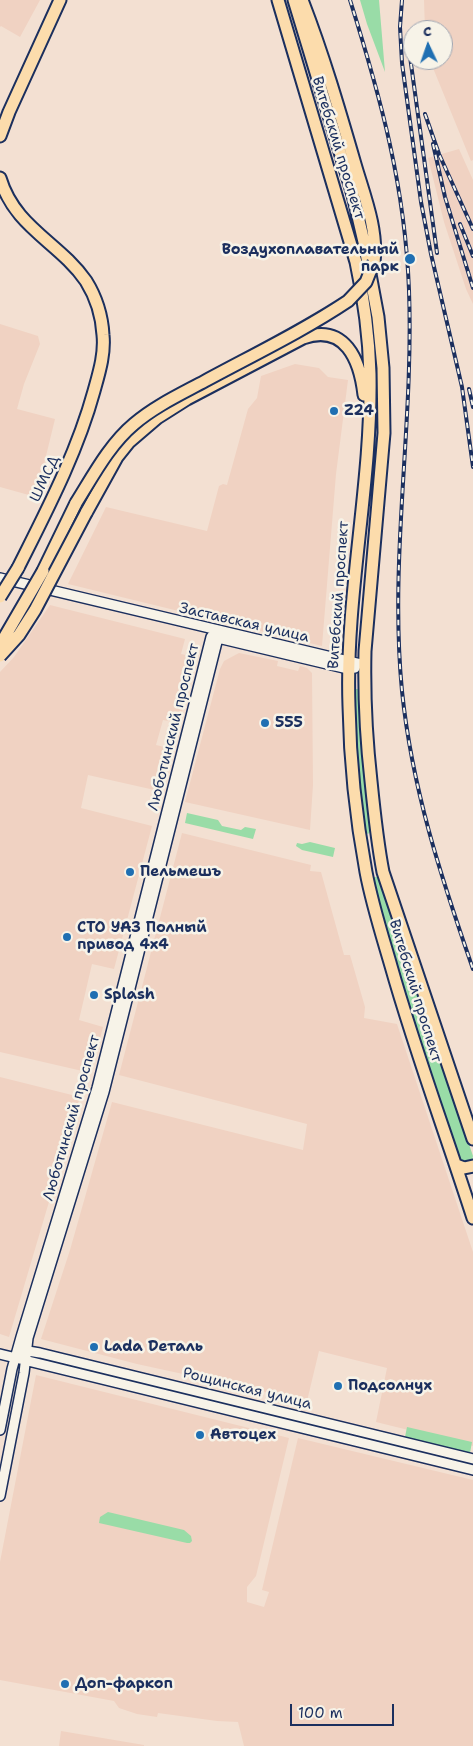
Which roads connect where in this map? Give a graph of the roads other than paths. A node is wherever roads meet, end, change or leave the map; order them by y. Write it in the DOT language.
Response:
graph roads {
  1 [pos="60,0"];
  2 [pos="294,0"];
  3 [pos="302,0"];
  4 [pos="278,1"];
  5 [pos="0,136"];
  6 [pos="0,178"];
  7 [pos="368,429"];
  8 [pos="0,578"];
  9 [pos="0,597"];
  10 [pos="217,634"];
  11 [pos="0,645"];
  12 [pos="0,656"];
  13 [pos="348,665"];
  14 [pos="365,666"];
  15 [pos="376,832"];
  16 [pos="360,833"];
  17 [pos="473,1139"];
  18 [pos="456,1166"];
  19 [pos="473,1166"];
  20 [pos="470,1195"];
  21 [pos="473,1218"];
  22 [pos="0,1354"];
  23 [pos="27,1355"];
  24 [pos="15,1357"];
  25 [pos="0,1430"];
  26 [pos="473,1460"];
  27 [pos="473,1470"];
  28 [pos="0,1496"];
  1 -- 5 [label="main road"];
  2 -- 14 [label="main road, Витебский проспект"];
  3 -- 11 [label="main road, bridge"];
  4 -- 7 [label="main road, Витебский проспект"];
  6 -- 9 [label="main road, ШМСД, bridge"];
  7 -- 12 [label="main road, bridge"];
  7 -- 13 [label="main road, Витебский проспект"];
  8 -- 10 [label="street, Заставская улица"];
  10 -- 13 [label="street, Заставская улица"];
  10 -- 23 [label="street, Люботинский проспект"];
  10 -- 24 [label="street, Люботинский проспект"];
  13 -- 14 [label="street, Заставская улица"];
  13 -- 16 [label="main road, Витебский проспект"];
  14 -- 15 [label="main road, Витебский проспект"];
  15 -- 16 [label="main road"];
  15 -- 17 [label="main road, Витебский проспект"];
  16 -- 18 [label="main road, Витебский проспект"];
  18 -- 19 [label="main road"];
  18 -- 20 [label="main road, Витебский проспект"];
  20 -- 21 [label="main road, Витебский проспект"];
  22 -- 24 [label="street, Рощинская улица"];
  23 -- 24 [label="street, Рощинская улица"];
  23 -- 26 [label="street, Рощинская улица"];
  23 -- 27 [label="street, Рощинская улица"];
  23 -- 28 [label="street, Люботинский проспект"];
  24 -- 25 [label="street, Люботинский проспект"];
}
